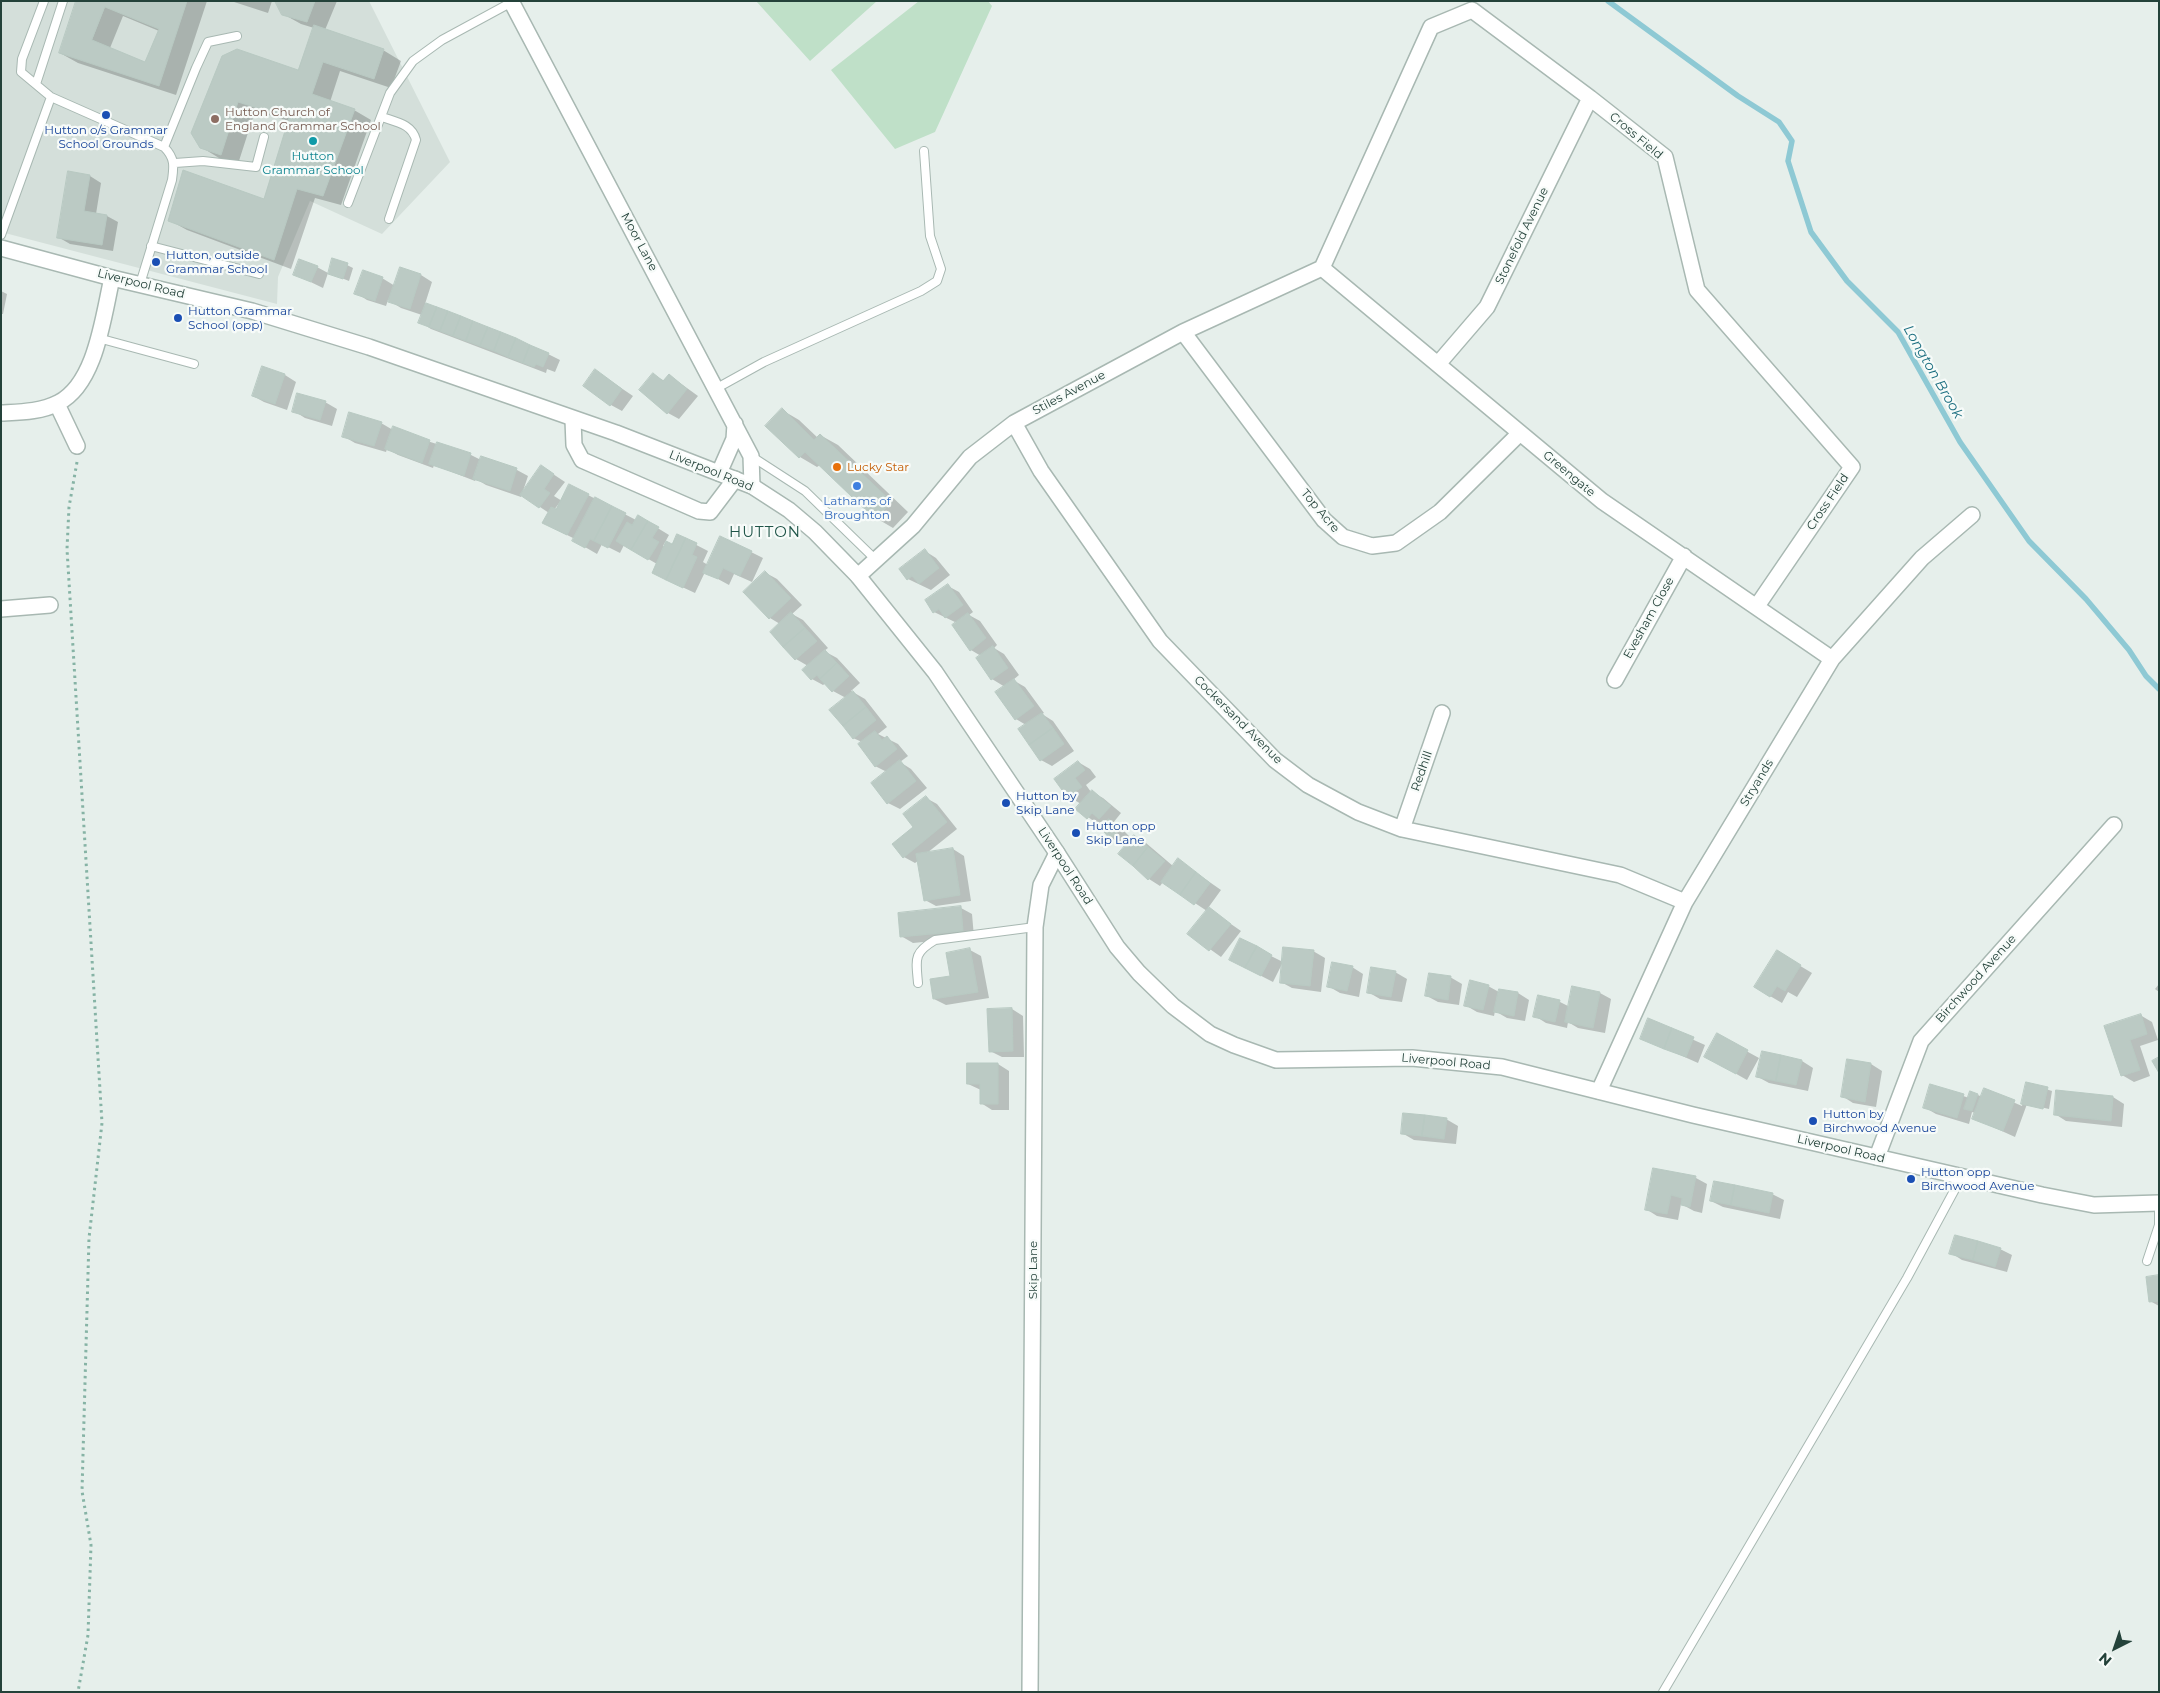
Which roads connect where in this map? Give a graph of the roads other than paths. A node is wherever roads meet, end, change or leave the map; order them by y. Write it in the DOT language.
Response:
graph roads {
  1 [pos="44,1"];
  2 [pos="64,1"];
  3 [pos="511,2"];
  4 [pos="236,36"];
  5 [pos="36,84"];
  6 [pos="52,97"];
  7 [pos="1590,98"];
  8 [pos="382,117"];
  9 [pos="264,138"];
  10 [pos="164,147"];
  11 [pos="924,151"];
  12 [pos="175,163"];
  13 [pos="348,203"];
  14 [pos="389,219"];
  15 [pos="1,235"];
  16 [pos="151,246"];
  17 [pos="1,248"];
  18 [pos="1322,268"];
  19 [pos="259,274"];
  20 [pos="112,278"];
  21 [pos="140,284"];
  22 [pos="1183,332"];
  23 [pos="98,338"];
  24 [pos="194,364"];
  25 [pos="1438,364"];
  26 [pos="717,388"];
  27 [pos="57,404"];
  28 [pos="1,413"];
  29 [pos="573,420"];
  30 [pos="1014,423"];
  31 [pos="735,424"];
  32 [pos="1520,432"];
  33 [pos="77,446"];
  34 [pos="751,456"];
  35 [pos="719,473"];
  36 [pos="735,479"];
  37 [pos="752,486"];
  38 [pos="1972,515"];
  39 [pos="1684,556"];
  40 [pos="876,560"];
  41 [pos="858,576"];
  42 [pos="50,605"];
  43 [pos="1758,606"];
  44 [pos="1,609"];
  45 [pos="1832,659"];
  46 [pos="1615,680"];
  47 [pos="1442,713"];
  48 [pos="2114,825"];
  49 [pos="1402,829"];
  50 [pos="1058,853"];
  51 [pos="1685,902"];
  52 [pos="1035,927"];
  53 [pos="918,983"];
  54 [pos="1599,1091"];
  55 [pos="1877,1157"];
  56 [pos="1961,1178"];
  57 [pos="2159,1203"];
  58 [pos="2148,1261"];
  59 [pos="1030,1692"];
  60 [pos="1663,1692"];
  1 -- 5 [label="lane"];
  2 -- 5 [label="lane"];
  3 -- 8 [label="lane"];
  3 -- 26 [label="street, Moor Lane"];
  4 -- 10 [label="lane"];
  5 -- 6 [label="lane"];
  6 -- 10 [label="lane"];
  6 -- 15 [label="lane"];
  7 -- 18 [label="street, Cross Field"];
  7 -- 25 [label="street, Stonefold Avenue"];
  7 -- 43 [label="street, Cross Field"];
  8 -- 13 [label="lane"];
  8 -- 14 [label="lane"];
  9 -- 12 [label="lane"];
  10 -- 12 [label="lane"];
  11 -- 26 [label="lane"];
  12 -- 16 [label="lane"];
  16 -- 19 [label="lane"];
  16 -- 21 [label="lane"];
  17 -- 20 [label="street, Liverpool Road"];
  18 -- 22 [label="street, Stiles Avenue"];
  18 -- 25 [label="street, Greengate"];
  20 -- 21 [label="street, Liverpool Road"];
  20 -- 23 [label="street"];
  21 -- 29 [label="street, Liverpool Road"];
  22 -- 30 [label="street, Stiles Avenue"];
  22 -- 32 [label="street, Top Acre"];
  23 -- 24 [label="lane"];
  23 -- 27 [label="street"];
  25 -- 32 [label="street, Greengate"];
  26 -- 31 [label="street, Moor Lane"];
  27 -- 28 [label="street"];
  27 -- 33 [label="street"];
  29 -- 35 [label="street, Liverpool Road"];
  29 -- 36 [label="street"];
  30 -- 40 [label="street, Stiles Avenue"];
  30 -- 49 [label="street, Cockersand Avenue"];
  31 -- 34 [label="street, Moor Lane"];
  31 -- 35 [label="street"];
  32 -- 39 [label="street, Greengate"];
  34 -- 37 [label="street, Moor Lane"];
  34 -- 40 [label="lane"];
  35 -- 36 [label="street, Liverpool Road"];
  36 -- 37 [label="street, Liverpool Road"];
  37 -- 41 [label="street, Liverpool Road"];
  38 -- 45 [label="street, Stryands"];
  39 -- 43 [label="street, Greengate"];
  39 -- 46 [label="street, Evesham Close"];
  40 -- 41 [label="street, Stiles Avenue"];
  41 -- 50 [label="street, Liverpool Road"];
  42 -- 44 [label="street"];
  43 -- 45 [label="street, Greengate"];
  45 -- 51 [label="street, Stryands"];
  47 -- 49 [label="street, Redhill"];
  48 -- 55 [label="street, Birchwood Avenue"];
  49 -- 51 [label="street, Cockersand Avenue"];
  50 -- 52 [label="street, Skip Lane"];
  50 -- 54 [label="street, Liverpool Road"];
  51 -- 54 [label="street, Stryands"];
  52 -- 53 [label="lane"];
  52 -- 59 [label="street, Skip Lane"];
  54 -- 55 [label="street, Liverpool Road"];
  55 -- 56 [label="street, Liverpool Road"];
  56 -- 57 [label="street, Liverpool Road"];
  56 -- 60 [label="lane"];
  57 -- 58 [label="lane"];
}
